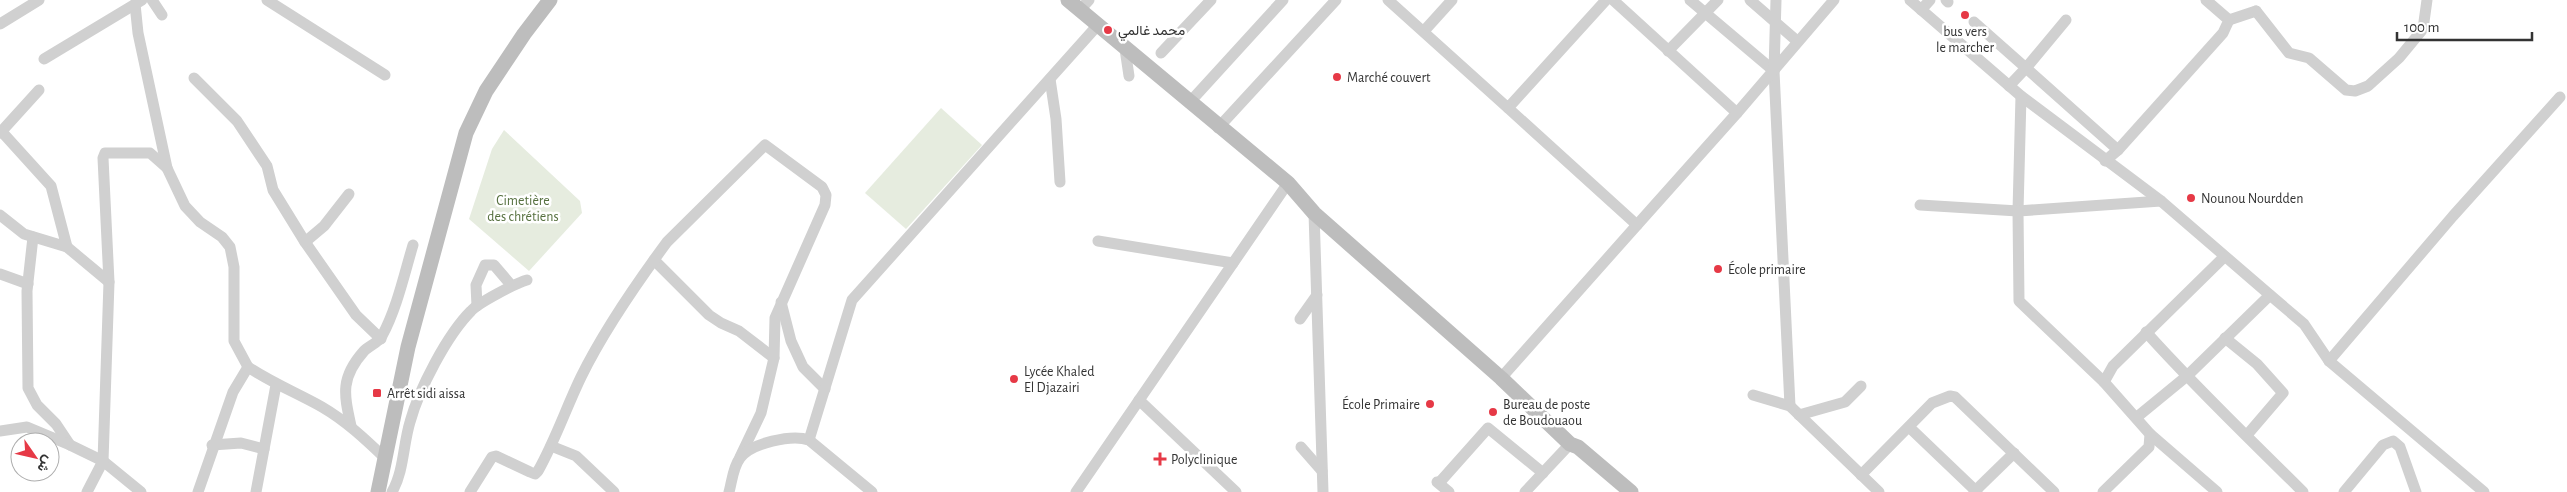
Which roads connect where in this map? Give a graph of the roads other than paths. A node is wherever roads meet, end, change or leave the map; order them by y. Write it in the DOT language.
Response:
graph roads {
  1 [pos="40,0"];
  2 [pos="152,0"];
  3 [pos="267,0"];
  4 [pos="550,0"];
  5 [pos="1068,0"];
  6 [pos="1211,0"];
  7 [pos="1283,0"];
  8 [pos="1336,0"];
  9 [pos="1388,0"];
  10 [pos="1452,0"];
  11 [pos="1606,0"];
  12 [pos="1613,0"];
  13 [pos="1690,0"];
  14 [pos="1718,0"];
  15 [pos="1750,0"];
  16 [pos="1776,0"];
  17 [pos="1834,0"];
  18 [pos="1910,0"];
  19 [pos="1930,0"];
  20 [pos="2206,0"];
  21 [pos="2260,0"];
  22 [pos="2427,0"];
  23 [pos="139,2"];
  24 [pos="1084,5"];
  25 [pos="1921,10"];
  26 [pos="2256,11"];
  27 [pos="1706,14"];
  28 [pos="162,16"];
  29 [pos="2066,20"];
  30 [pos="2229,20"];
  31 [pos="1775,22"];
  32 [pos="1974,22"];
  33 [pos="0,24"];
  34 [pos="1097,26"];
  35 [pos="1424,31"];
  36 [pos="1797,41"];
  37 [pos="1124,49"];
  38 [pos="1668,51"];
  39 [pos="1161,53"];
  40 [pos="44,59"];
  41 [pos="2026,68"];
  42 [pos="1774,71"];
  43 [pos="385,75"];
  44 [pos="1129,76"];
  45 [pos="194,78"];
  46 [pos="1050,79"];
  47 [pos="2009,86"];
  48 [pos="39,90"];
  49 [pos="2021,96"];
  50 [pos="2560,97"];
  51 [pos="1189,103"];
  52 [pos="1508,108"];
  53 [pos="1737,113"];
  54 [pos="1218,128"];
  55 [pos="1,133"];
  56 [pos="2118,150"];
  57 [pos="2105,161"];
  58 [pos="166,168"];
  59 [pos="1060,182"];
  60 [pos="1288,184"];
  61 [pos="349,194"];
  62 [pos="2160,201"];
  63 [pos="1920,205"];
  64 [pos="2018,211"];
  65 [pos="1314,213"];
  66 [pos="0,215"];
  67 [pos="1637,224"];
  68 [pos="33,236"];
  69 [pos="1098,241"];
  70 [pos="305,242"];
  71 [pos="413,244"];
  72 [pos="67,247"];
  73 [pos="2224,257"];
  74 [pos="654,260"];
  75 [pos="1234,263"];
  76 [pos="0,274"];
  77 [pos="527,280"];
  78 [pos="109,282"];
  79 [pos="28,284"];
  80 [pos="511,285"];
  81 [pos="1317,295"];
  82 [pos="2270,295"];
  83 [pos="781,302"];
  84 [pos="477,306"];
  85 [pos="1300,319"];
  86 [pos="2146,332"];
  87 [pos="2224,338"];
  88 [pos="380,339"];
  89 [pos="774,358"];
  90 [pos="2330,361"];
  91 [pos="248,367"];
  92 [pos="2187,376"];
  93 [pos="1501,378"];
  94 [pos="2104,382"];
  95 [pos="276,385"];
  96 [pos="1861,386"];
  97 [pos="825,389"];
  98 [pos="1753,395"];
  99 [pos="1139,400"];
  100 [pos="1790,406"];
  101 [pos="1799,415"];
  102 [pos="2137,417"];
  103 [pos="351,426"];
  104 [pos="1909,427"];
  105 [pos="0,432"];
  106 [pos="2150,434"];
  107 [pos="2247,435"];
  108 [pos="807,436"];
  109 [pos="70,444"];
  110 [pos="1570,444"];
  111 [pos="212,445"];
  112 [pos="551,446"];
  113 [pos="1301,447"];
  114 [pos="264,450"];
  115 [pos="2014,453"];
  116 [pos="740,457"];
  117 [pos="385,458"];
  118 [pos="103,461"];
  119 [pos="1322,470"];
  120 [pos="1543,473"];
  121 [pos="1861,475"];
  122 [pos="1976,491"];
  123 [pos="87,492"];
  124 [pos="141,492"];
  125 [pos="198,492"];
  126 [pos="256,492"];
  127 [pos="378,492"];
  128 [pos="392,492"];
  129 [pos="470,492"];
  130 [pos="614,492"];
  131 [pos="729,492"];
  132 [pos="872,492"];
  133 [pos="1076,492"];
  134 [pos="1236,492"];
  135 [pos="1322,492"];
  136 [pos="1450,492"];
  137 [pos="1525,492"];
  138 [pos="1632,492"];
  139 [pos="1879,492"];
  140 [pos="2054,492"];
  141 [pos="2104,492"];
  142 [pos="2217,492"];
  143 [pos="2303,492"];
  144 [pos="2344,492"];
  145 [pos="2416,492"];
  146 [pos="2484,492"];
  1 -- 33 [label="street"];
  2 -- 28 [label="street"];
  3 -- 43 [label="street"];
  4 -- 117 [label="main road"];
  5 -- 24 [label="main road"];
  6 -- 39 [label="street"];
  7 -- 51 [label="street"];
  8 -- 54 [label="street"];
  9 -- 35 [label="street"];
  10 -- 35 [label="street"];
  11 -- 52 [label="street"];
  12 -- 38 [label="street"];
  13 -- 27 [label="street"];
  14 -- 27 [label="street"];
  15 -- 31 [label="street"];
  16 -- 31 [label="street"];
  17 -- 36 [label="street"];
  18 -- 25 [label="street"];
  19 -- 25 [label="street"];
  20 -- 30 [label="street"];
  21 -- 26 [label="street"];
  22 -- 26 [label="street"];
  23 -- 40 [label="street"];
  23 -- 58 [label="street"];
  24 -- 34 [label="main road"];
  25 -- 47 [label="street"];
  26 -- 30 [label="street"];
  27 -- 38 [label="street"];
  27 -- 42 [label="street"];
  29 -- 41 [label="street"];
  30 -- 56 [label="street"];
  31 -- 36 [label="street"];
  31 -- 42 [label="street"];
  32 -- 41 [label="street"];
  34 -- 37 [label="main road"];
  34 -- 46 [label="street"];
  35 -- 52 [label="street"];
  36 -- 42 [label="street"];
  37 -- 44 [label="street"];
  37 -- 51 [label="main road"];
  38 -- 53 [label="street"];
  41 -- 47 [label="street"];
  41 -- 56 [label="street"];
  42 -- 53 [label="street"];
  42 -- 100 [label="street"];
  45 -- 70 [label="street"];
  46 -- 59 [label="street"];
  46 -- 97 [label="street"];
  47 -- 49 [label="street"];
  48 -- 55 [label="street"];
  49 -- 57 [label="street"];
  49 -- 64 [label="street"];
  50 -- 90 [label="street"];
  51 -- 54 [label="main road"];
  52 -- 67 [label="street"];
  53 -- 67 [label="street"];
  54 -- 60 [label="main road"];
  55 -- 72 [label="street"];
  56 -- 57 [label="street"];
  57 -- 62 [label="street"];
  58 -- 78 [label="street"];
  58 -- 91 [label="street"];
  60 -- 65 [label="main road"];
  60 -- 75 [label="street"];
  61 -- 70 [label="street"];
  62 -- 64 [label="street"];
  62 -- 73 [label="street"];
  63 -- 64 [label="street"];
  64 -- 94 [label="street"];
  65 -- 81 [label="street"];
  65 -- 93 [label="main road"];
  66 -- 68 [label="street"];
  67 -- 93 [label="street"];
  68 -- 72 [label="street"];
  68 -- 79 [label="street"];
  69 -- 75 [label="street"];
  70 -- 88 [label="street"];
  71 -- 88 [label="street"];
  72 -- 78 [label="street"];
  73 -- 82 [label="street"];
  73 -- 86 [label="street"];
  74 -- 83 [label="street"];
  74 -- 89 [label="street"];
  74 -- 112 [label="street"];
  75 -- 99 [label="street"];
  76 -- 79 [label="street"];
  77 -- 80 [label="street"];
  78 -- 118 [label="street"];
  79 -- 109 [label="street"];
  80 -- 84 [label="street"];
  80 -- 84 [label="street"];
  81 -- 85 [label="street"];
  81 -- 119 [label="street"];
  82 -- 87 [label="street"];
  82 -- 90 [label="street"];
  83 -- 89 [label="street"];
  83 -- 97 [label="street"];
  84 -- 128 [label="street"];
  86 -- 92 [label="street"];
  86 -- 94 [label="street"];
  87 -- 92 [label="street"];
  87 -- 107 [label="street"];
  88 -- 103 [label="street"];
  89 -- 116 [label="street"];
  90 -- 146 [label="street"];
  91 -- 95 [label="street"];
  91 -- 111 [label="street"];
  92 -- 102 [label="street"];
  92 -- 107 [label="street"];
  93 -- 110 [label="main road"];
  94 -- 102 [label="street"];
  95 -- 103 [label="street"];
  95 -- 114 [label="street"];
  96 -- 101 [label="street"];
  97 -- 108 [label="street"];
  98 -- 100 [label="street"];
  99 -- 133 [label="street"];
  99 -- 134 [label="street"];
  100 -- 101 [label="street"];
  101 -- 121 [label="street"];
  102 -- 106 [label="street"];
  103 -- 117 [label="street"];
  104 -- 115 [label="street"];
  104 -- 121 [label="street"];
  104 -- 122 [label="street"];
  105 -- 109 [label="street"];
  106 -- 141 [label="street"];
  106 -- 142 [label="street"];
  107 -- 143 [label="street"];
  108 -- 116 [label="street"];
  108 -- 132 [label="street"];
  109 -- 118 [label="street"];
  110 -- 120 [label="street"];
  110 -- 138 [label="main road"];
  111 -- 114 [label="street"];
  111 -- 125 [label="street"];
  112 -- 129 [label="street"];
  112 -- 130 [label="street"];
  113 -- 119 [label="street"];
  114 -- 126 [label="street"];
  115 -- 122 [label="street"];
  115 -- 140 [label="street"];
  116 -- 131 [label="street"];
  117 -- 127 [label="main road"];
  118 -- 123 [label="street"];
  118 -- 124 [label="street"];
  119 -- 135 [label="street"];
  120 -- 136 [label="street"];
  120 -- 137 [label="street"];
  121 -- 139 [label="street"];
  144 -- 145 [label="street"];
}
